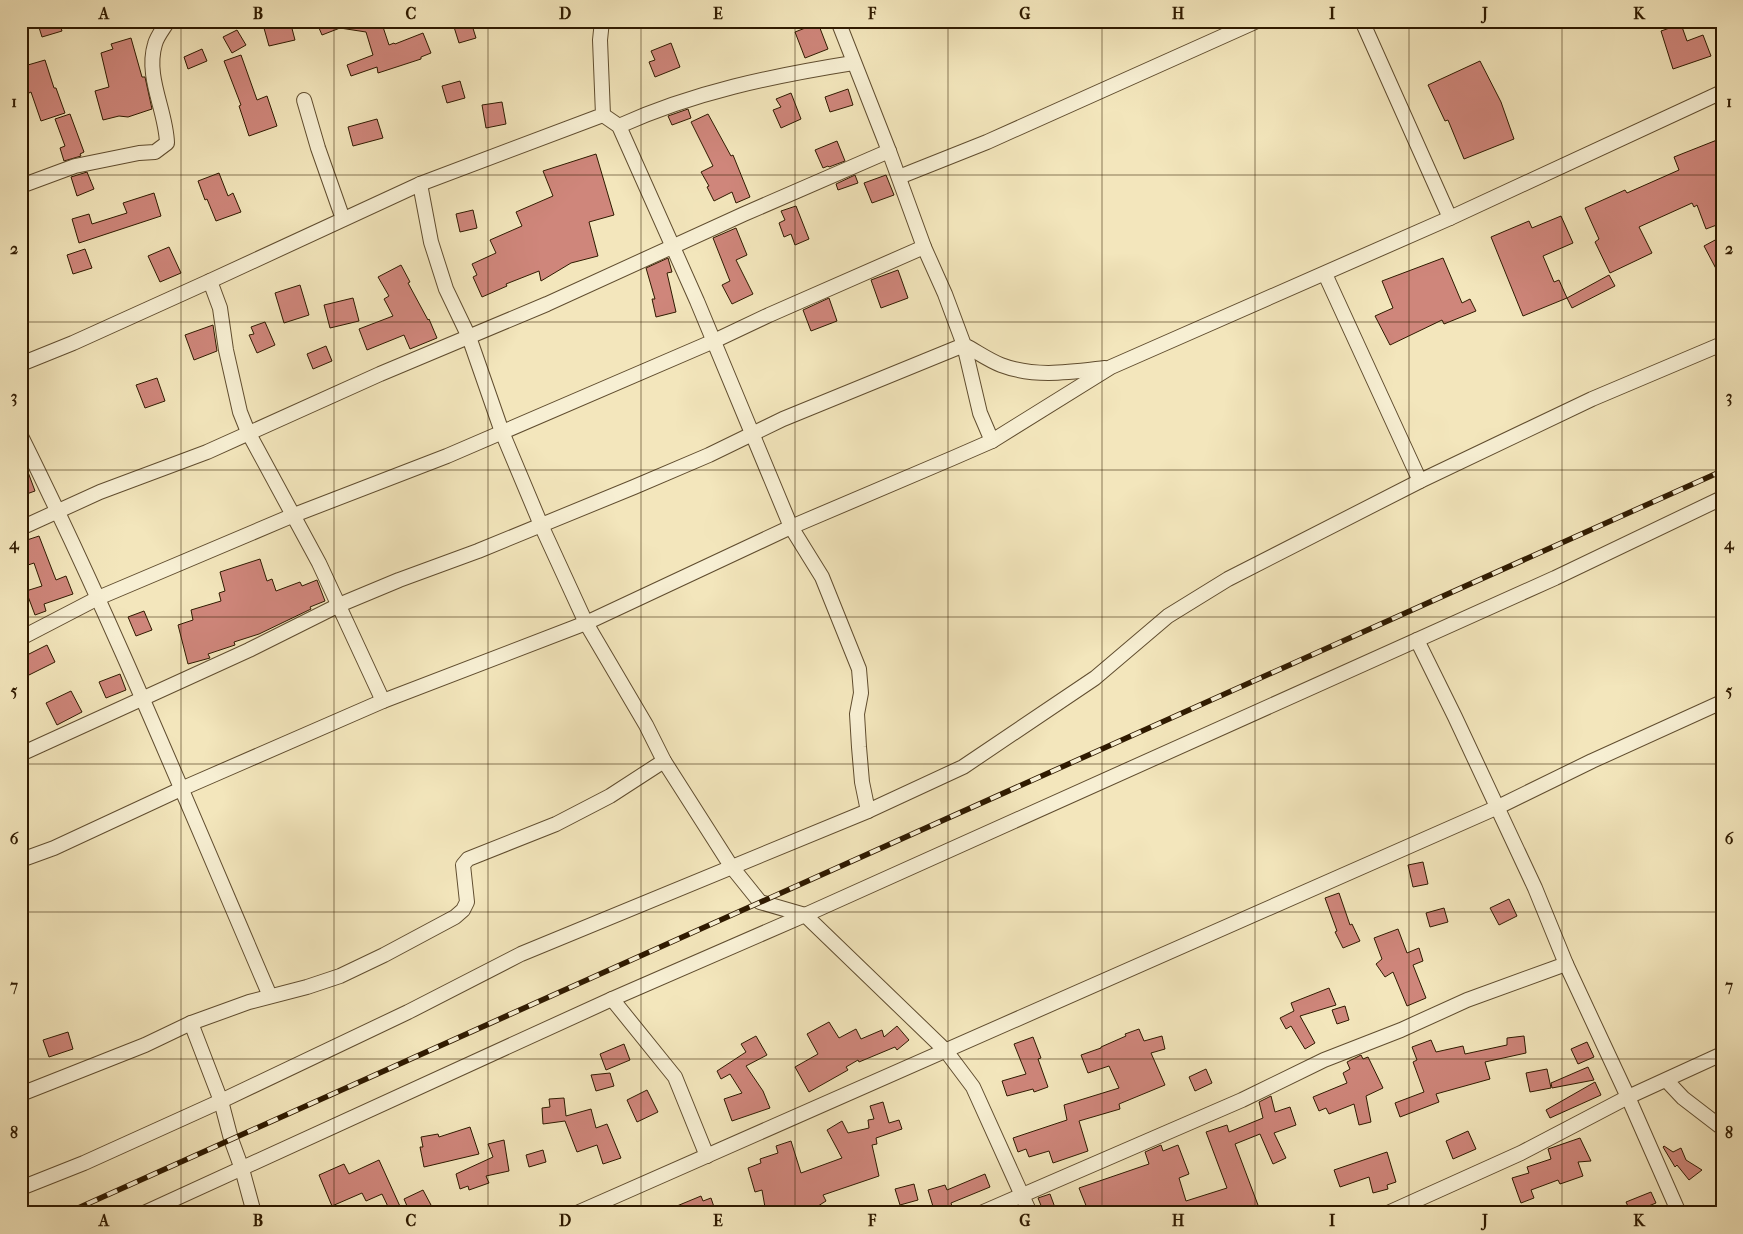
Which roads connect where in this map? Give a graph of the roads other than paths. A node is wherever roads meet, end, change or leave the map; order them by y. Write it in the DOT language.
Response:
graph roads {
  1 [pos="168,21"];
  2 [pos="602,21"];
  3 [pos="838,21"];
  4 [pos="1257,21"];
  5 [pos="1362,21"];
  6 [pos="853,63"];
  7 [pos="1722,92"];
  8 [pos="304,100"];
  9 [pos="603,115"];
  10 [pos="619,126"];
  11 [pos="889,151"];
  12 [pos="899,177"];
  13 [pos="420,184"];
  14 [pos="21,186"];
  15 [pos="1450,218"];
  16 [pos="343,219"];
  17 [pos="672,246"];
  18 [pos="924,246"];
  19 [pos="1325,274"];
  20 [pos="210,281"];
  21 [pos="469,337"];
  22 [pos="714,341"];
  23 [pos="1722,344"];
  24 [pos="964,345"];
  25 [pos="21,364"];
  26 [pos="1111,367"];
  27 [pos="248,432"];
  28 [pos="502,432"];
  29 [pos="751,435"];
  30 [pos="21,436"];
  31 [pos="992,440"];
  32 [pos="1420,481"];
  33 [pos="1722,498"];
  34 [pos="58,511"];
  35 [pos="294,515"];
  36 [pos="541,526"];
  37 [pos="790,527"];
  38 [pos="21,528"];
  39 [pos="98,598"];
  40 [pos="339,605"];
  41 [pos="586,623"];
  42 [pos="21,638"];
  43 [pos="1417,640"];
  44 [pos="142,698"];
  45 [pos="383,701"];
  46 [pos="1722,702"];
  47 [pos="21,754"];
  48 [pos="664,761"];
  49 [pos="181,789"];
  50 [pos="1498,807"];
  51 [pos="868,810"];
  52 [pos="21,860"];
  53 [pos="731,866"];
  54 [pos="805,915"];
  55 [pos="1566,964"];
  56 [pos="270,996"];
  57 [pos="612,999"];
  58 [pos="191,1024"];
  59 [pos="946,1051"];
  60 [pos="1722,1054"];
  61 [pos="1667,1080"];
  62 [pos="21,1094"];
  63 [pos="1628,1097"];
  64 [pos="222,1101"];
  65 [pos="1722,1128"];
  66 [pos="707,1156"];
  67 [pos="242,1169"];
  68 [pos="21,1188"];
  69 [pos="1022,1194"];
  70 [pos="144,1213"];
  71 [pos="254,1213"];
  72 [pos="577,1213"];
  73 [pos="981,1213"];
  74 [pos="1030,1213"];
  75 [pos="1388,1213"];
  76 [pos="1679,1213"];
  1 -- 14 [label="street"];
  2 -- 9 [label="street"];
  3 -- 6 [label="street"];
  4 -- 12 [label="street"];
  5 -- 15 [label="street"];
  6 -- 10 [label="street"];
  6 -- 11 [label="street"];
  7 -- 15 [label="street"];
  8 -- 16 [label="street"];
  9 -- 10 [label="street"];
  9 -- 13 [label="street"];
  10 -- 17 [label="street"];
  11 -- 12 [label="street"];
  11 -- 17 [label="street"];
  12 -- 18 [label="street"];
  13 -- 16 [label="street"];
  13 -- 21 [label="street"];
  15 -- 19 [label="street"];
  16 -- 20 [label="street"];
  17 -- 21 [label="street"];
  17 -- 22 [label="street"];
  18 -- 22 [label="street"];
  18 -- 24 [label="street"];
  19 -- 26 [label="street"];
  19 -- 32 [label="street"];
  20 -- 25 [label="street"];
  20 -- 27 [label="street"];
  21 -- 27 [label="street"];
  21 -- 28 [label="street"];
  22 -- 28 [label="street"];
  22 -- 29 [label="street"];
  23 -- 32 [label="street"];
  24 -- 26 [label="street"];
  24 -- 29 [label="street"];
  24 -- 31 [label="street"];
  26 -- 31 [label="street"];
  27 -- 34 [label="street"];
  27 -- 35 [label="street"];
  28 -- 35 [label="street"];
  28 -- 36 [label="street"];
  29 -- 36 [label="street"];
  29 -- 37 [label="street"];
  30 -- 34 [label="street"];
  31 -- 37 [label="street"];
  32 -- 51 [label="street"];
  33 -- 43 [label="street"];
  34 -- 38 [label="street"];
  34 -- 39 [label="street"];
  35 -- 39 [label="street"];
  35 -- 40 [label="street"];
  36 -- 40 [label="street"];
  36 -- 41 [label="street"];
  37 -- 41 [label="street"];
  37 -- 51 [label="street"];
  39 -- 42 [label="street"];
  39 -- 44 [label="street"];
  40 -- 44 [label="street"];
  40 -- 45 [label="street"];
  41 -- 45 [label="street"];
  41 -- 48 [label="street"];
  43 -- 50 [label="street"];
  43 -- 54 [label="street"];
  44 -- 47 [label="street"];
  44 -- 49 [label="street"];
  45 -- 49 [label="street"];
  46 -- 50 [label="street"];
  48 -- 53 [label="street"];
  48 -- 56 [label="street"];
  49 -- 52 [label="street"];
  49 -- 56 [label="street"];
  50 -- 55 [label="street"];
  50 -- 59 [label="street"];
  51 -- 53 [label="street"];
  53 -- 54 [label="street"];
  53 -- 64 [label="street"];
  54 -- 57 [label="street"];
  54 -- 59 [label="street"];
  55 -- 63 [label="street"];
  55 -- 69 [label="street"];
  56 -- 58 [label="street"];
  57 -- 66 [label="street"];
  57 -- 67 [label="street"];
  58 -- 62 [label="street"];
  58 -- 64 [label="street"];
  59 -- 66 [label="street"];
  59 -- 69 [label="street"];
  60 -- 61 [label="street"];
  61 -- 63 [label="street"];
  61 -- 65 [label="street"];
  63 -- 75 [label="street"];
  63 -- 76 [label="street"];
  64 -- 67 [label="street"];
  64 -- 68 [label="street"];
  66 -- 72 [label="street"];
  67 -- 70 [label="street"];
  67 -- 71 [label="street"];
  69 -- 73 [label="street"];
  69 -- 74 [label="street"];
}
